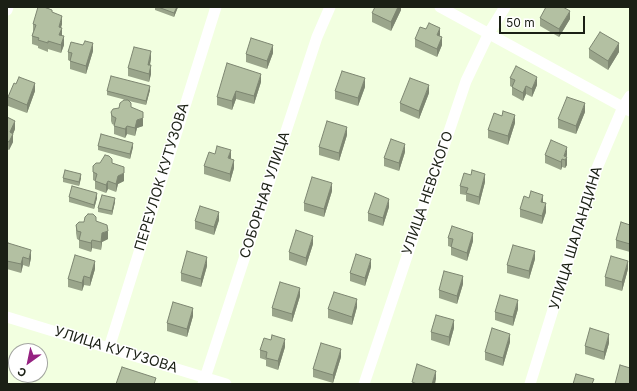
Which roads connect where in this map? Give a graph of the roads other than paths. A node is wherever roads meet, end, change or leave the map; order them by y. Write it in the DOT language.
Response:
graph roads {
  1 [pos="8,7"];
  2 [pos="216,7"];
  3 [pos="330,7"];
  4 [pos="440,7"];
  5 [pos="505,7"];
  6 [pos="7,10"];
  7 [pos="489,33"];
  8 [pos="630,96"];
  9 [pos="627,109"];
  10 [pos="7,317"];
  11 [pos="109,348"];
  12 [pos="204,381"];
  13 [pos="226,384"];
  14 [pos="364,384"];
  15 [pos="530,384"];
  1 -- 6 [label="street"];
  2 -- 11 [label="street, ПЕРЕУЛОК КУТУЗОВА"];
  3 -- 12 [label="street, СОБОРНАЯ УЛИЦА"];
  4 -- 7 [label="street"];
  5 -- 7 [label="street, УЛИЦА НЕВСКОГО"];
  7 -- 9 [label="street"];
  7 -- 14 [label="street, УЛИЦА НЕВСКОГО"];
  8 -- 9 [label="street, УЛИЦА ШАЛАНДИНА"];
  9 -- 15 [label="street, УЛИЦА ШАЛАНДИНА"];
  10 -- 11 [label="street, УЛИЦА КУТУЗОВА"];
  11 -- 12 [label="street, УЛИЦА КУТУЗОВА"];
  12 -- 13 [label="street, УЛИЦА КУТУЗОВА"];
}
